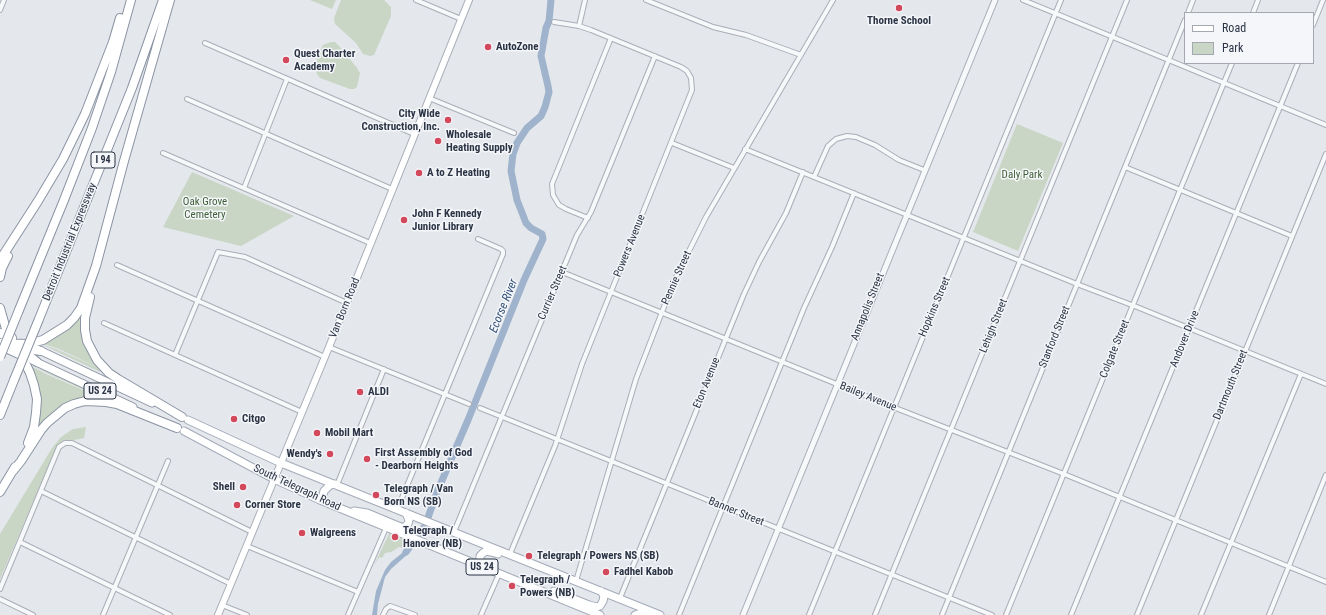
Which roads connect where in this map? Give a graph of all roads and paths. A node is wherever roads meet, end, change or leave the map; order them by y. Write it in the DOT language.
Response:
graph roads {
  1 [pos="4,0"];
  2 [pos="126,0"];
  3 [pos="131,0"];
  4 [pos="163,0"];
  5 [pos="170,0"];
  6 [pos="416,0"];
  7 [pos="469,0"];
  8 [pos="585,0"];
  9 [pos="646,0"];
  10 [pos="833,0"];
  11 [pos="995,0"];
  12 [pos="1023,0"];
  13 [pos="1061,0"];
  14 [pos="1127,0"];
  15 [pos="1193,0"];
  16 [pos="1258,0"];
  17 [pos="1323,0"];
  18 [pos="0,10"];
  19 [pos="1188,12"];
  20 [pos="1252,12"];
  21 [pos="1056,14"];
  22 [pos="461,19"];
  23 [pos="554,22"];
  24 [pos="1184,22"];
  25 [pos="1314,23"];
  26 [pos="579,26"];
  27 [pos="1112,37"];
  28 [pos="611,38"];
  29 [pos="205,43"];
  30 [pos="800,55"];
  31 [pos="655,56"];
  32 [pos="1168,60"];
  33 [pos="1232,64"];
  34 [pos="1298,64"];
  35 [pos="287,79"];
  36 [pos="1225,83"];
  37 [pos="187,98"];
  38 [pos="429,98"];
  39 [pos="1280,106"];
  40 [pos="1326,125"];
  41 [pos="266,133"];
  42 [pos="514,133"];
  43 [pos="414,134"];
  44 [pos="672,143"];
  45 [pos="746,149"];
  46 [pos="163,153"];
  47 [pos="1326,154"];
  48 [pos="1125,167"];
  49 [pos="734,168"];
  50 [pos="924,170"];
  51 [pos="803,172"];
  52 [pos="814,177"];
  53 [pos="244,188"];
  54 [pos="392,189"];
  55 [pos="1181,190"];
  56 [pos="854,193"];
  57 [pos="1236,213"];
  58 [pos="906,214"];
  59 [pos="588,218"];
  60 [pos="1292,236"];
  61 [pos="16,237"];
  62 [pos="964,237"];
  63 [pos="478,239"];
  64 [pos="370,243"];
  65 [pos="0,260"];
  66 [pos="1020,260"];
  67 [pos="117,265"];
  68 [pos="96,266"];
  69 [pos="562,272"];
  70 [pos="0,277"];
  71 [pos="1076,284"];
  72 [pos="611,292"];
  73 [pos="197,300"];
  74 [pos="347,303"];
  75 [pos="1133,306"];
  76 [pos="0,308"];
  77 [pos="661,313"];
  78 [pos="104,323"];
  79 [pos="1189,328"];
  80 [pos="0,332"];
  81 [pos="726,339"];
  82 [pos="12,346"];
  83 [pos="329,347"];
  84 [pos="41,351"];
  85 [pos="1245,351"];
  86 [pos="175,355"];
  87 [pos="325,357"];
  88 [pos="0,358"];
  89 [pos="36,362"];
  90 [pos="782,362"];
  91 [pos="384,369"];
  92 [pos="1301,374"];
  93 [pos="837,384"];
  94 [pos="1326,384"];
  95 [pos="445,394"];
  96 [pos="469,404"];
  97 [pos="893,407"];
  98 [pos="480,408"];
  99 [pos="302,412"];
  100 [pos="0,415"];
  101 [pos="502,417"];
  102 [pos="185,419"];
  103 [pos="951,429"];
  104 [pos="180,430"];
  105 [pos="558,439"];
  106 [pos="1008,452"];
  107 [pos="168,461"];
  108 [pos="612,462"];
  109 [pos="281,463"];
  110 [pos="13,471"];
  111 [pos="1064,474"];
  112 [pos="1326,475"];
  113 [pos="274,479"];
  114 [pos="667,483"];
  115 [pos="336,484"];
  116 [pos="158,486"];
  117 [pos="41,491"];
  118 [pos="0,492"];
  119 [pos="1119,498"];
  120 [pos="325,502"];
  121 [pos="723,506"];
  122 [pos="341,509"];
  123 [pos="397,510"];
  124 [pos="406,513"];
  125 [pos="1176,520"];
  126 [pos="386,528"];
  127 [pos="778,528"];
  128 [pos="252,532"];
  129 [pos="454,532"];
  130 [pos="136,537"];
  131 [pos="20,542"];
  132 [pos="1231,544"];
  133 [pos="247,546"];
  134 [pos="835,551"];
  135 [pos="510,554"];
  136 [pos="483,567"];
  137 [pos="1289,567"];
  138 [pos="499,574"];
  139 [pos="892,574"];
  140 [pos="568,578"];
  141 [pos="576,581"];
  142 [pos="1326,582"];
  143 [pos="522,583"];
  144 [pos="231,584"];
  145 [pos="114,588"];
  146 [pos="0,589"];
  147 [pos="601,591"];
  148 [pos="358,592"];
  149 [pos="620,598"];
  150 [pos="949,598"];
  151 [pos="0,599"];
  152 [pos="222,605"];
  153 [pos="33,615"];
  154 [pos="103,615"];
  155 [pos="170,615"];
  156 [pos="218,615"];
  157 [pos="247,615"];
  158 [pos="348,615"];
  159 [pos="383,615"];
  160 [pos="415,615"];
  161 [pos="481,615"];
  162 [pos="600,615"];
  163 [pos="636,615"];
  164 [pos="648,615"];
  165 [pos="660,615"];
  166 [pos="679,615"];
  167 [pos="743,615"];
  168 [pos="809,615"];
  169 [pos="875,615"];
  170 [pos="942,615"];
  171 [pos="992,615"];
  172 [pos="1006,615"];
  173 [pos="1072,615"];
  174 [pos="1137,615"];
  175 [pos="1201,615"];
  176 [pos="1269,615"];
  1 -- 18 [label="street"];
  2 -- 61 [label="highway"];
  3 -- 88 [label="highway, Detroit Industrial Expressway / I 94, bridge"];
  4 -- 100 [label="highway, Detroit Industrial Expressway / I 94, bridge"];
  5 -- 68 [label="highway"];
  6 -- 22 [label="street"];
  7 -- 22 [label="main road, Van Born Road"];
  8 -- 26 [label="street"];
  9 -- 30 [label="street"];
  10 -- 30 [label="street, Pennie Street"];
  11 -- 50 [label="street, Annapolis Street"];
  12 -- 21 [label="street"];
  13 -- 21 [label="street, Hopkins Street"];
  14 -- 27 [label="street, Lehigh Street"];
  15 -- 19 [label="street"];
  16 -- 20 [label="street"];
  17 -- 25 [label="street"];
  21 -- 27 [label="street"];
  21 -- 62 [label="street, Hopkins Street"];
  22 -- 38 [label="main road, Van Born Road"];
  23 -- 26 [label="street, Powers Avenue"];
  24 -- 32 [label="street, Stanford Street"];
  26 -- 28 [label="street, Powers Avenue"];
  27 -- 32 [label="street"];
  27 -- 66 [label="street, Lehigh Street"];
  28 -- 31 [label="street, Powers Avenue"];
  28 -- 59 [label="street"];
  29 -- 35 [label="street"];
  30 -- 45 [label="street, Pennie Street"];
  31 -- 44 [label="street, Powers Avenue"];
  31 -- 59 [label="street, Currier Street"];
  32 -- 36 [label="street"];
  32 -- 48 [label="street, Stanford Street"];
  33 -- 36 [label="street, Colgate Street"];
  34 -- 39 [label="street, Andover Drive"];
  35 -- 41 [label="street"];
  35 -- 43 [label="street"];
  36 -- 39 [label="street"];
  36 -- 55 [label="street, Colgate Street"];
  37 -- 41 [label="street"];
  38 -- 42 [label="street"];
  38 -- 43 [label="main road, Van Born Road"];
  39 -- 40 [label="street"];
  39 -- 57 [label="street, Andover Drive"];
  41 -- 53 [label="street"];
  41 -- 54 [label="street"];
  43 -- 54 [label="main road, Van Born Road"];
  44 -- 49 [label="street"];
  44 -- 72 [label="street, Powers Avenue"];
  45 -- 49 [label="street, Pennie Street"];
  45 -- 51 [label="street"];
  46 -- 53 [label="street"];
  47 -- 60 [label="street, Dartmouth Street"];
  48 -- 55 [label="street"];
  48 -- 71 [label="street, Stanford Street"];
  49 -- 77 [label="street, Pennie Street"];
  50 -- 52 [label="street"];
  50 -- 58 [label="street, Annapolis Street"];
  51 -- 52 [label="street"];
  51 -- 81 [label="street, Eton Avenue"];
  52 -- 56 [label="street"];
  53 -- 64 [label="street"];
  54 -- 64 [label="main road, Van Born Road"];
  55 -- 57 [label="street"];
  55 -- 75 [label="street, Colgate Street"];
  56 -- 58 [label="street"];
  56 -- 90 [label="street"];
  57 -- 60 [label="street"];
  57 -- 79 [label="street, Andover Drive"];
  58 -- 62 [label="street"];
  58 -- 93 [label="street, Annapolis Street"];
  59 -- 69 [label="street, Currier Street"];
  60 -- 85 [label="street, Dartmouth Street"];
  61 -- 65 [label="highway"];
  61 -- 70 [label="highway"];
  62 -- 66 [label="street"];
  62 -- 97 [label="street, Hopkins Street"];
  63 -- 95 [label="street"];
  64 -- 74 [label="main road, Van Born Road"];
  66 -- 71 [label="street"];
  66 -- 103 [label="street, Lehigh Street"];
  67 -- 73 [label="street"];
  68 -- 82 [label="highway"];
  68 -- 102 [label="highway"];
  69 -- 72 [label="street, Bailey Avenue"];
  69 -- 101 [label="street, Currier Street"];
  71 -- 75 [label="street"];
  71 -- 106 [label="street, Stanford Street"];
  72 -- 77 [label="street, Bailey Avenue"];
  72 -- 105 [label="street, Powers Avenue"];
  73 -- 74 [label="street"];
  73 -- 86 [label="street"];
  73 -- 87 [label="street"];
  74 -- 83 [label="main road, Van Born Road"];
  75 -- 79 [label="street"];
  75 -- 111 [label="street, Colgate Street"];
  76 -- 82 [label="highway"];
  77 -- 81 [label="street, Bailey Avenue"];
  77 -- 108 [label="street, Pennie Street"];
  78 -- 86 [label="street"];
  79 -- 85 [label="street"];
  79 -- 119 [label="street, Andover Drive"];
  80 -- 82 [label="highway"];
  81 -- 90 [label="street, Bailey Avenue"];
  81 -- 114 [label="street, Eton Avenue"];
  82 -- 84 [label="highway"];
  82 -- 89 [label="highway"];
  82 -- 110 [label="highway"];
  83 -- 87 [label="main road, Van Born Road"];
  83 -- 91 [label="street"];
  84 -- 102 [label="main road, South Telegraph Road / US 24"];
  85 -- 92 [label="street"];
  85 -- 125 [label="street, Dartmouth Street"];
  86 -- 99 [label="street"];
  87 -- 99 [label="main road, Van Born Road"];
  89 -- 104 [label="main road, South Telegraph Road / US 24"];
  90 -- 93 [label="street, Bailey Avenue"];
  90 -- 121 [label="street"];
  91 -- 95 [label="street"];
  91 -- 115 [label="street"];
  92 -- 94 [label="street"];
  92 -- 132 [label="street"];
  93 -- 97 [label="street, Bailey Avenue"];
  93 -- 127 [label="street, Annapolis Street"];
  95 -- 96 [label="street"];
  95 -- 123 [label="street"];
  97 -- 103 [label="street, Bailey Avenue"];
  97 -- 134 [label="street, Hopkins Street"];
  98 -- 101 [label="street, Banner Street"];
  99 -- 109 [label="main road, Van Born Road"];
  101 -- 105 [label="street, Banner Street"];
  101 -- 129 [label="street, Currier Street"];
  102 -- 109 [label="main road, South Telegraph Road / US 24"];
  103 -- 106 [label="street, Bailey Avenue"];
  103 -- 139 [label="street, Lehigh Street"];
  104 -- 110 [label="highway"];
  104 -- 113 [label="main road, South Telegraph Road / US 24"];
  105 -- 108 [label="street, Banner Street"];
  105 -- 135 [label="street, Powers Avenue"];
  106 -- 111 [label="street, Bailey Avenue"];
  106 -- 150 [label="street, Stanford Street"];
  107 -- 116 [label="street"];
  108 -- 114 [label="street, Banner Street"];
  108 -- 141 [label="street, Pennie Street"];
  109 -- 113 [label="main road, Van Born Road"];
  109 -- 115 [label="main road, South Telegraph Road / US 24"];
  110 -- 118 [label="highway"];
  111 -- 119 [label="street, Bailey Avenue"];
  111 -- 172 [label="street, Colgate Street"];
  112 -- 137 [label="street"];
  113 -- 120 [label="main road, South Telegraph Road / US 24"];
  113 -- 128 [label="main road, Van Born Road"];
  114 -- 121 [label="street, Banner Street"];
  114 -- 149 [label="street, Eton Avenue"];
  115 -- 120 [label="main road"];
  115 -- 123 [label="main road, South Telegraph Road / US 24"];
  116 -- 117 [label="street"];
  116 -- 128 [label="street"];
  116 -- 130 [label="street"];
  117 -- 130 [label="street"];
  117 -- 131 [label="street"];
  119 -- 125 [label="street, Bailey Avenue"];
  119 -- 173 [label="street, Andover Drive"];
  120 -- 122 [label="main road, South Telegraph Road / US 24"];
  121 -- 127 [label="street, Banner Street"];
  121 -- 166 [label="street"];
  122 -- 124 [label="main road"];
  122 -- 126 [label="main road, South Telegraph Road / US 24"];
  123 -- 124 [label="main road, South Telegraph Road / US 24"];
  124 -- 129 [label="main road, South Telegraph Road / US 24"];
  125 -- 132 [label="street, Bailey Avenue"];
  125 -- 174 [label="street, Dartmouth Street"];
  126 -- 136 [label="main road, South Telegraph Road / US 24"];
  126 -- 148 [label="street"];
  127 -- 134 [label="street, Banner Street"];
  127 -- 167 [label="street, Annapolis Street"];
  128 -- 133 [label="main road, Van Born Road"];
  129 -- 135 [label="main road, South Telegraph Road / US 24"];
  130 -- 144 [label="street"];
  130 -- 145 [label="street"];
  131 -- 145 [label="street"];
  131 -- 146 [label="street"];
  132 -- 137 [label="street, Bailey Avenue"];
  132 -- 175 [label="street"];
  133 -- 144 [label="main road, Van Born Road"];
  133 -- 148 [label="street"];
  134 -- 139 [label="street, Banner Street"];
  134 -- 168 [label="street, Hopkins Street"];
  135 -- 140 [label="main road, South Telegraph Road / US 24"];
  136 -- 138 [label="main road, South Telegraph Road / US 24"];
  136 -- 140 [label="main road"];
  137 -- 142 [label="street, Bailey Avenue"];
  137 -- 176 [label="street"];
  138 -- 143 [label="main road, South Telegraph Road / US 24"];
  138 -- 161 [label="street"];
  139 -- 150 [label="street, Banner Street"];
  139 -- 169 [label="street, Lehigh Street"];
  140 -- 141 [label="main road, South Telegraph Road / US 24"];
  141 -- 147 [label="main road, South Telegraph Road / US 24"];
  143 -- 147 [label="main road"];
  143 -- 162 [label="main road, South Telegraph Road / US 24"];
  144 -- 152 [label="main road, Van Born Road"];
  145 -- 154 [label="street"];
  145 -- 155 [label="street"];
  147 -- 149 [label="main road, South Telegraph Road / US 24"];
  148 -- 158 [label="street"];
  149 -- 165 [label="main road, South Telegraph Road / US 24"];
  150 -- 170 [label="street, Stanford Street"];
  150 -- 171 [label="street, Banner Street"];
  151 -- 153 [label="street"];
  152 -- 156 [label="main road, Van Born Road"];
  152 -- 157 [label="street"];
  159 -- 160 [label="street"];
  163 -- 164 [label="main road"];
}
